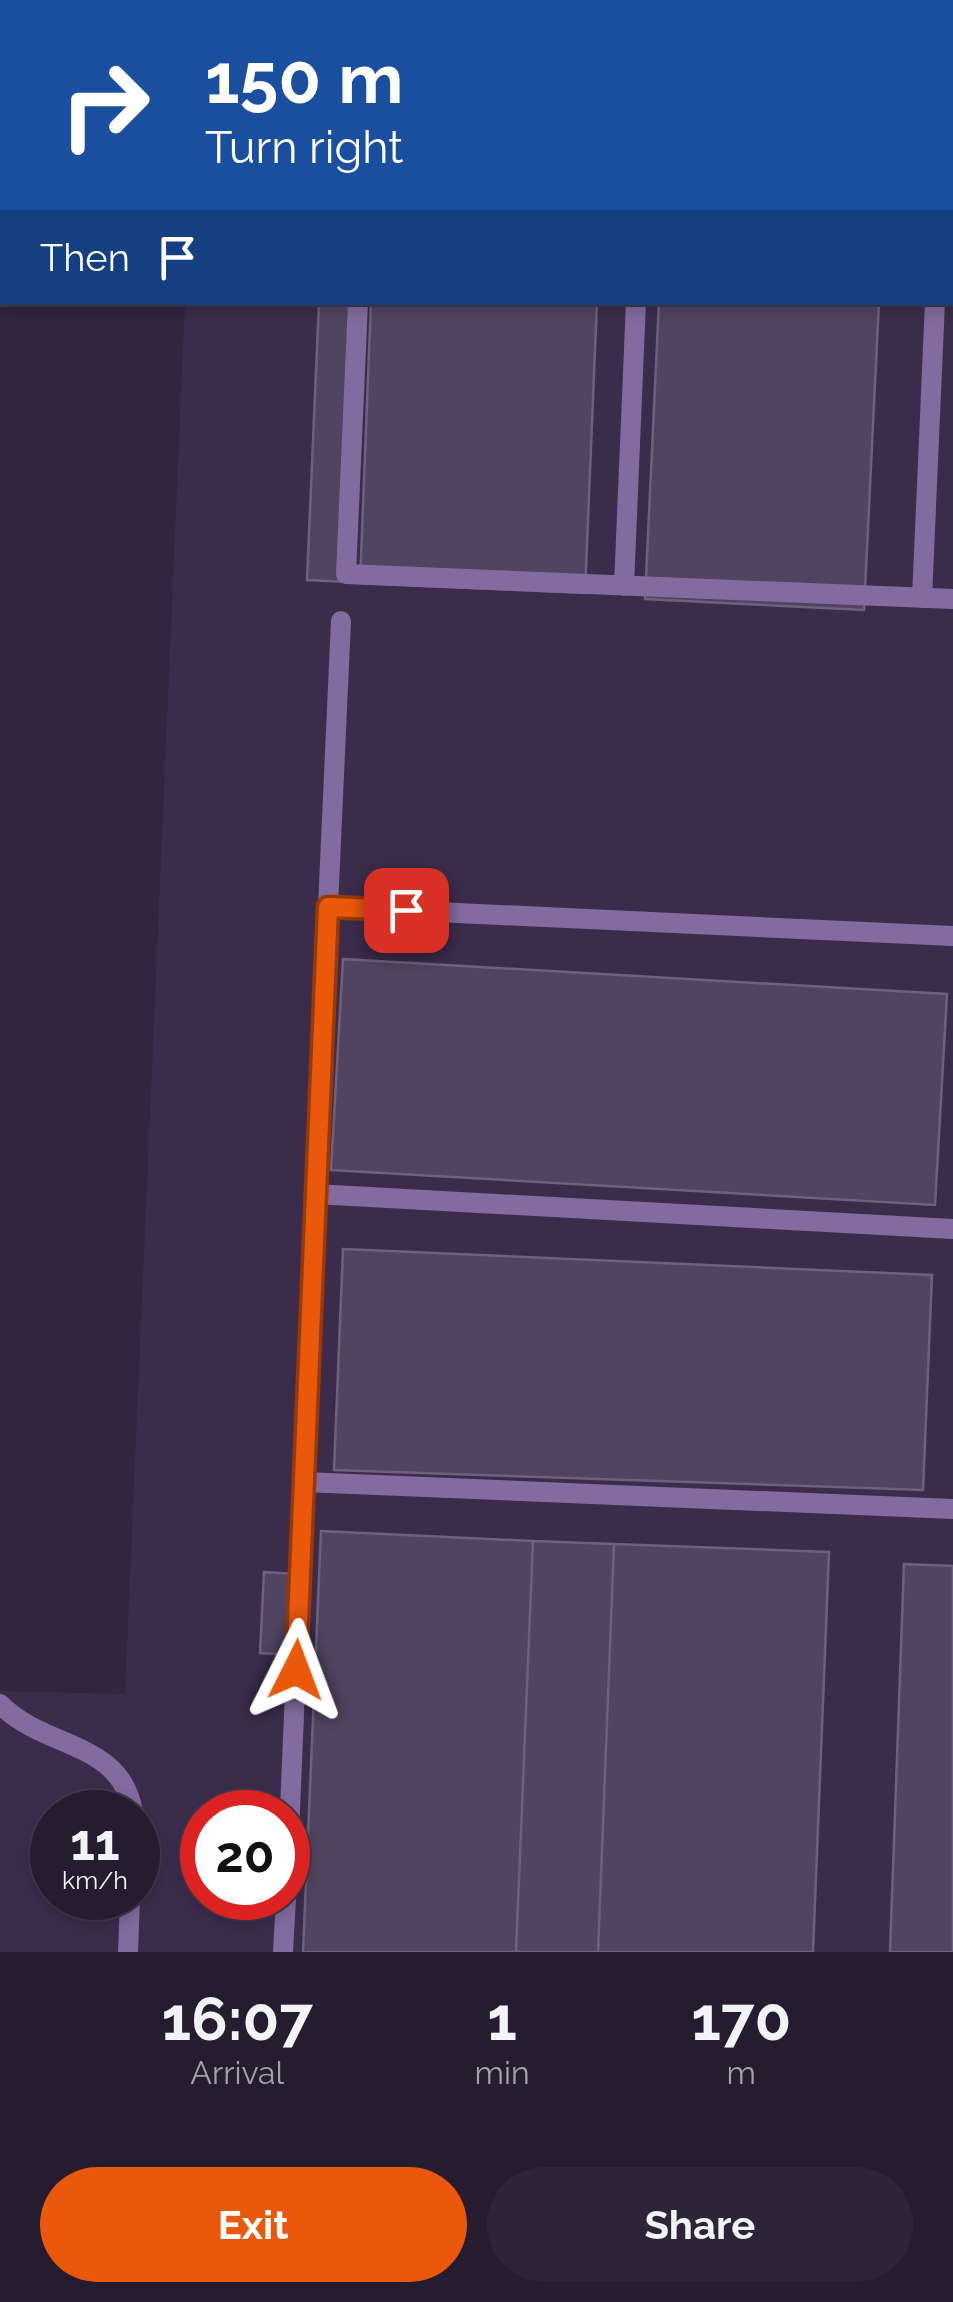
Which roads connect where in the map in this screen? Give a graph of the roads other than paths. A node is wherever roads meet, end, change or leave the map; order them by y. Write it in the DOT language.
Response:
graph roads {
  1 [pos="358,305"];
  2 [pos="636,305"];
  3 [pos="936,305"];
  4 [pos="624,586"];
  5 [pos="922,598"];
  6 [pos="953,599"];
  7 [pos="340,621"];
  8 [pos="328,907"];
  9 [pos="953,936"];
  10 [pos="315,1194"];
  11 [pos="953,1229"];
  12 [pos="304,1482"];
  13 [pos="953,1510"];
  14 [pos="0,1704"];
  15 [pos="129,1790"];
  16 [pos="291,1790"];
  17 [pos="129,1920"];
  18 [pos="285,1920"];
  19 [pos="128,1952"];
  20 [pos="283,1952"];
  1 -- 4 [label="street"];
  2 -- 4 [label="street"];
  3 -- 5 [label="street"];
  4 -- 5 [label="street"];
  5 -- 6 [label="street"];
  7 -- 8 [label="street"];
  8 -- 9 [label="street"];
  8 -- 10 [label="street"];
  10 -- 11 [label="street"];
  10 -- 12 [label="street"];
  12 -- 13 [label="street"];
  12 -- 16 [label="street"];
  14 -- 15 [label="street"];
  17 -- 19 [label="street"];
  18 -- 20 [label="street"];
}
